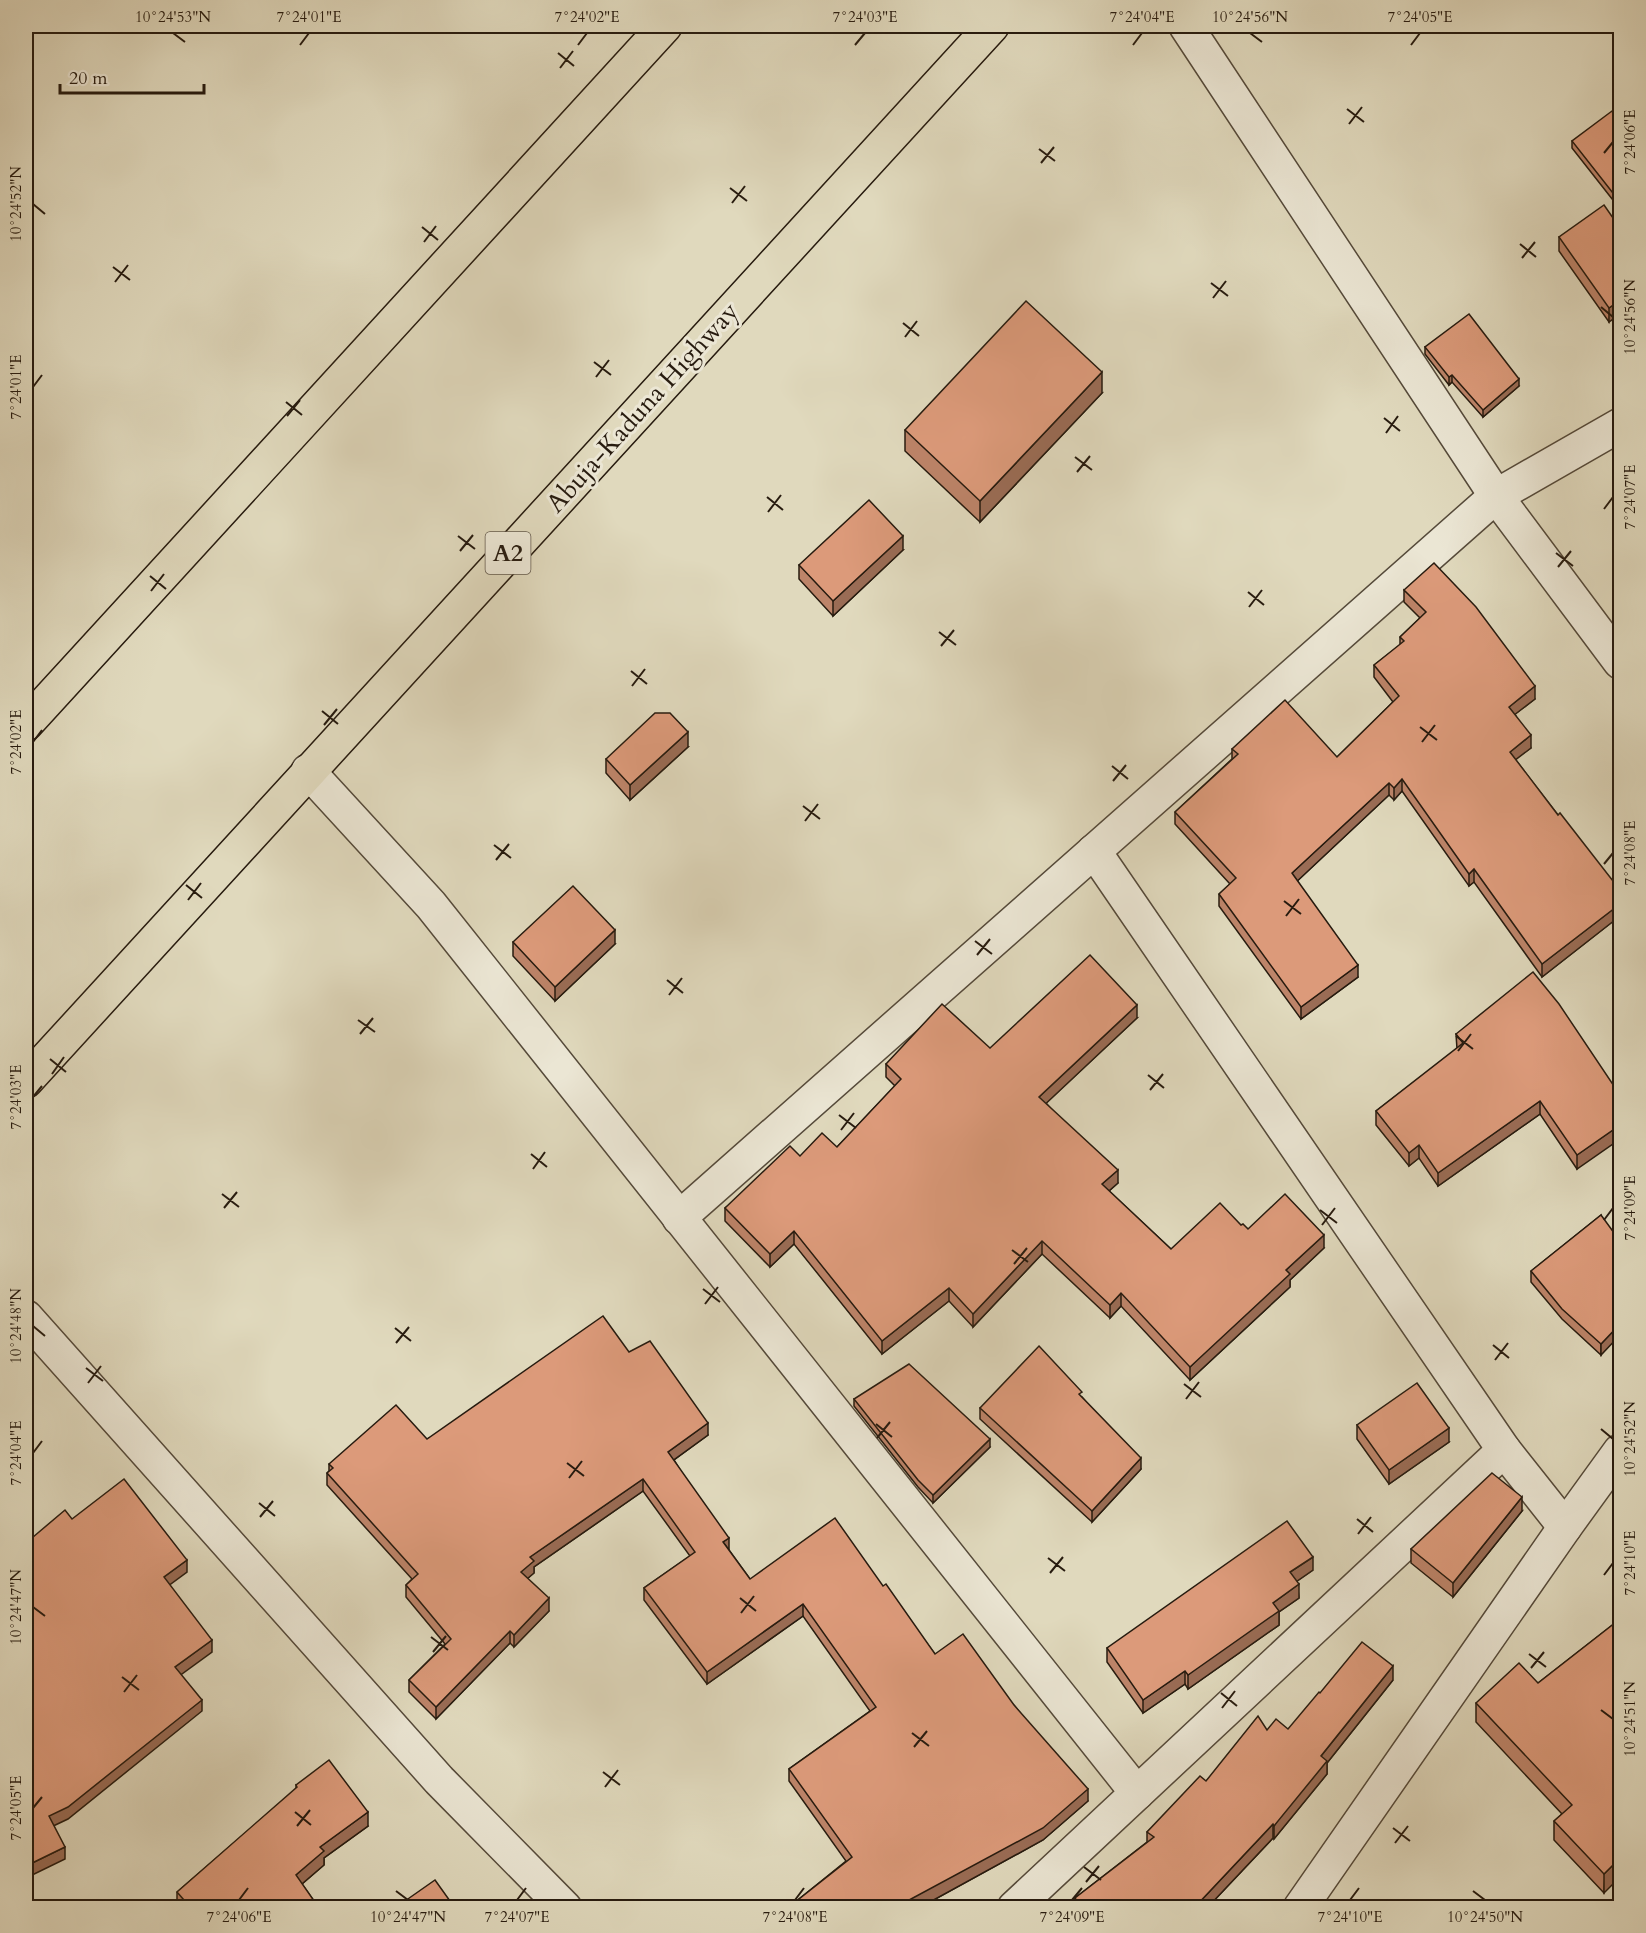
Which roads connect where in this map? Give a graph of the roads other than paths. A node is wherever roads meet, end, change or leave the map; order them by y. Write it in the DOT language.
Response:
graph roads {
  1 [pos="665,26"];
  2 [pos="992,26"];
  3 [pos="1186,26"];
  4 [pos="1620,425"];
  5 [pos="1496,496"];
  6 [pos="1620,662"];
  7 [pos="26,724"];
  8 [pos="308,771"];
  9 [pos="1094,851"];
  10 [pos="26,1081"];
  11 [pos="680,1218"];
  12 [pos="26,1317"];
  13 [pos="1504,1450"];
  14 [pos="1620,1451"];
  15 [pos="1565,1527"];
  16 [pos="1137,1793"];
  17 [pos="565,1908"];
  18 [pos="1014,1908"];
  19 [pos="1300,1908"];
  1 -- 7 [label="highway"];
  2 -- 8 [label="highway, Abuja-Kaduna Highway / A2"];
  3 -- 5 [label="street"];
  4 -- 5 [label="street"];
  5 -- 6 [label="street"];
  5 -- 9 [label="street"];
  8 -- 10 [label="highway, Abuja-Kaduna Highway / A2"];
  8 -- 11 [label="street"];
  9 -- 11 [label="street"];
  9 -- 13 [label="street"];
  11 -- 16 [label="street"];
  12 -- 17 [label="street"];
  13 -- 15 [label="street"];
  13 -- 16 [label="street"];
  14 -- 15 [label="street"];
  15 -- 19 [label="street"];
  16 -- 18 [label="street"];
}
